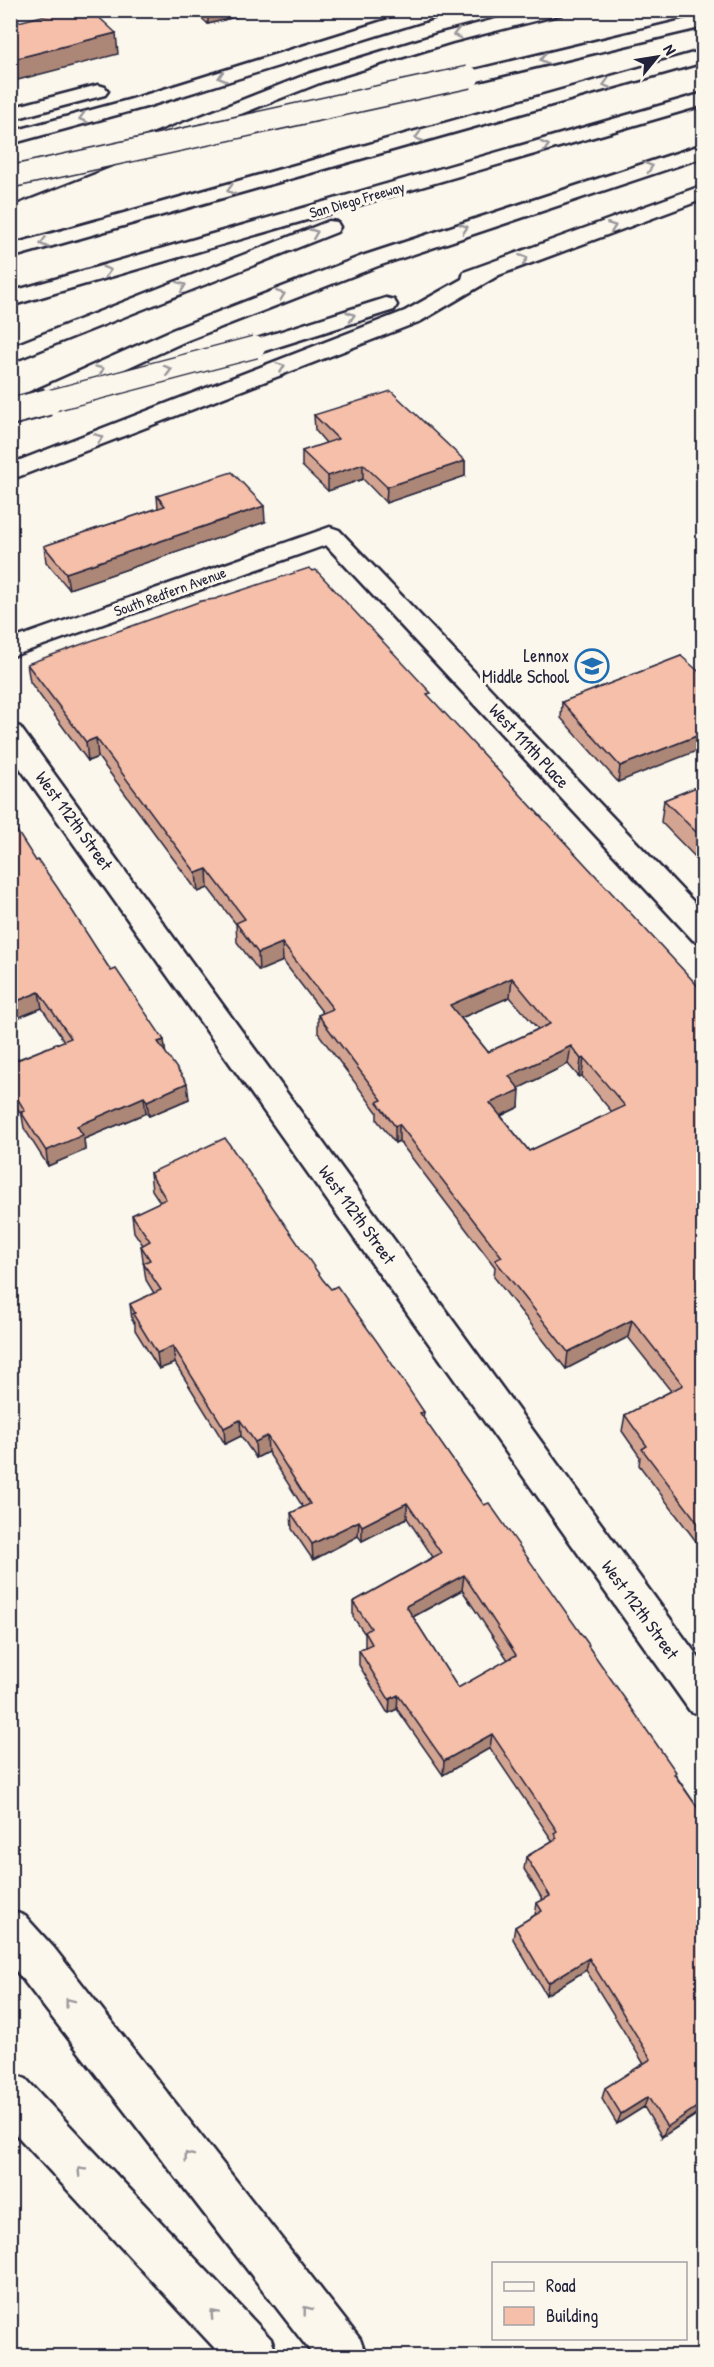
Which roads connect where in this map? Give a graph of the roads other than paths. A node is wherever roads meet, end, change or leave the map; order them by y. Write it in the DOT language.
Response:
graph roads {
  1 [pos="51,10"];
  2 [pos="439,10"];
  3 [pos="555,10"];
  4 [pos="10,21"];
  5 [pos="704,21"];
  6 [pos="704,56"];
  7 [pos="177,72"];
  8 [pos="469,77"];
  9 [pos="704,82"];
  10 [pos="121,85"];
  11 [pos="704,99"];
  12 [pos="10,114"];
  13 [pos="10,138"];
  14 [pos="704,150"];
  15 [pos="10,155"];
  16 [pos="489,162"];
  17 [pos="10,177"];
  18 [pos="704,191"];
  19 [pos="10,199"];
  20 [pos="10,252"];
  21 [pos="491,271"];
  22 [pos="10,280"];
  23 [pos="10,299"];
  24 [pos="10,355"];
  25 [pos="10,413"];
  26 [pos="10,473"];
  27 [pos="330,535"];
  28 [pos="10,649"];
  29 [pos="10,733"];
  30 [pos="704,932"];
  31 [pos="704,1698"];
  32 [pos="10,1931"];
  33 [pos="10,2095"];
  34 [pos="254,2356"];
  35 [pos="343,2356"];
  1 -- 4 [label="main road"];
  2 -- 7 [label="main road"];
  2 -- 13 [label="main road, one-way"];
  3 -- 19 [label="main road, one-way"];
  5 -- 8 [label="main road, one-way"];
  6 -- 20 [label="main road, one-way"];
  8 -- 15 [label="main road, bridge"];
  8 -- 17 [label="main road, bridge"];
  9 -- 22 [label="main road"];
  10 -- 12 [label="main road"];
  16 -- 11 [label="main road, San Diego Freeway, one-way"];
  25 -- 14 [label="main road, one-way"];
  23 -- 16 [label="main road, San Diego Freeway, one-way"];
  24 -- 16 [label="main road, one-way"];
  21 -- 18 [label="main road, one-way"];
  25 -- 21 [label="main road, one-way, bridge"];
  26 -- 21 [label="main road, one-way"];
  27 -- 28 [label="main road, South Redfern Avenue"];
  27 -- 30 [label="main road, West 111th Place"];
  29 -- 31 [label="main road, West 112th Street"];
  35 -- 32 [label="main road, one-way"];
  34 -- 33 [label="main road, one-way"];
}
